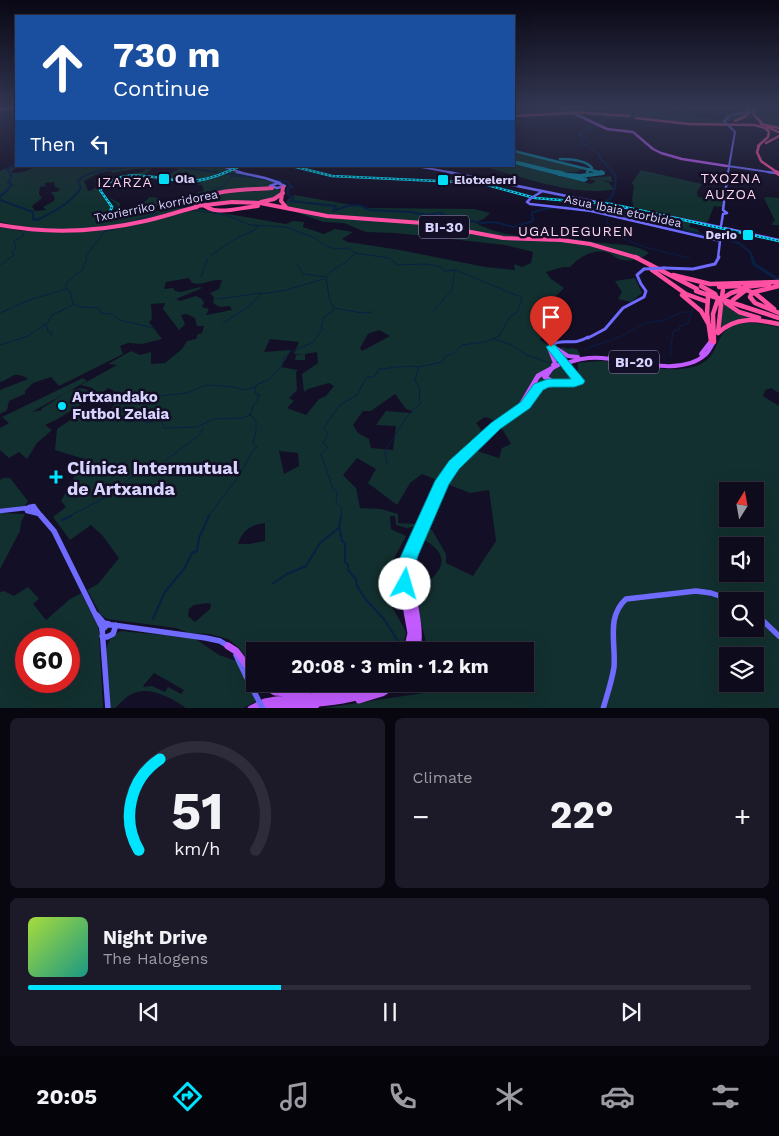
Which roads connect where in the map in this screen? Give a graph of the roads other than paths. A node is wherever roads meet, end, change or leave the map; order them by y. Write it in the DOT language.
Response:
graph roads {
  1 [pos="644,141"];
  2 [pos="734,141"];
  3 [pos="763,141"];
  4 [pos="764,141"];
  5 [pos="770,141"];
  6 [pos="766,143"];
  7 [pos="758,146"];
  8 [pos="729,166"];
  9 [pos="223,167"];
  10 [pos="421,167"];
  11 [pos="778,173"];
  12 [pos="277,183"];
  13 [pos="270,188"];
  14 [pos="725,189"];
  15 [pos="282,190"];
  16 [pos="542,191"];
  17 [pos="244,202"];
  18 [pos="222,204"];
  19 [pos="206,205"];
  20 [pos="273,207"];
  21 [pos="227,210"];
  22 [pos="175,212"];
  23 [pos="302,212"];
  24 [pos="724,213"];
  25 [pos="0,224"];
  26 [pos="722,227"];
  27 [pos="779,240"];
  28 [pos="644,265"];
  29 [pos="661,276"];
  30 [pos="777,284"];
  31 [pos="735,285"];
  32 [pos="730,286"];
  33 [pos="698,288"];
  34 [pos="721,288"];
  35 [pos="748,290"];
  36 [pos="713,291"];
  37 [pos="733,300"];
  38 [pos="779,315"];
  39 [pos="779,324"];
  40 [pos="709,325"];
  41 [pos="718,333"];
  42 [pos="588,338"];
  43 [pos="713,342"];
  44 [pos="551,345"];
  45 [pos="555,353"];
  46 [pos="585,357"];
  47 [pos="565,362"];
  48 [pos="551,369"];
  49 [pos="542,372"];
  50 [pos="562,383"];
  51 [pos="523,406"];
  52 [pos="500,422"];
  53 [pos="0,511"];
  54 [pos="719,595"];
  55 [pos="96,615"];
  56 [pos="764,622"];
  57 [pos="113,627"];
  58 [pos="102,633"];
  59 [pos="779,636"];
  60 [pos="409,642"];
  61 [pos="413,642"];
  62 [pos="418,642"];
  63 [pos="228,646"];
  64 [pos="246,664"];
  65 [pos="275,692"];
  66 [pos="362,692"];
  67 [pos="374,692"];
  68 [pos="384,692"];
  69 [pos="334,698"];
  70 [pos="326,704"];
  71 [pos="108,708"];
  72 [pos="251,708"];
  73 [pos="263,708"];
  74 [pos="296,708"];
  75 [pos="603,708"];
  1 -- 8 [label="main road"];
  2 -- 8 [label="street"];
  3 -- 7 [label="highway"];
  4 -- 7 [label="highway"];
  5 -- 6 [label="highway"];
  6 -- 11 [label="highway"];
  7 -- 11 [label="highway"];
  8 -- 11 [label="street"];
  8 -- 14 [label="street"];
  9 -- 12 [label="street"];
  10 -- 16 [label="street"];
  12 -- 13 [label="street"];
  12 -- 15 [label="street"];
  13 -- 15 [label="street"];
  13 -- 21 [label="highway"];
  14 -- 24 [label="street"];
  15 -- 17 [label="highway"];
  15 -- 23 [label="highway"];
  16 -- 26 [label="street"];
  16 -- 28 [label="street, Asua Ibaia etorbidea, bridge"];
  17 -- 19 [label="highway, Txorierriko korridorea / BI-30"];
  17 -- 23 [label="highway, Txorierriko korridorea / BI-30"];
  18 -- 19 [label="highway, Txorierriko korridorea / BI-30"];
  18 -- 20 [label="highway, Txorierriko korridorea / BI-30"];
  18 -- 21 [label="highway"];
  19 -- 22 [label="highway, Txorierriko korridorea / BI-30, bridge"];
  20 -- 21 [label="highway"];
  20 -- 28 [label="highway, Txorierriko korridorea / BI-30"];
  22 -- 25 [label="highway, Txorierriko korridorea / BI-30"];
  22 -- 25 [label="highway, Txorierriko korridorea / BI-30"];
  23 -- 28 [label="highway, Txorierriko korridorea / BI-30"];
  24 -- 26 [label="street"];
  26 -- 27 [label="street"];
  28 -- 29 [label="highway"];
  28 -- 30 [label="highway"];
  28 -- 33 [label="highway, Txorierriko korridorea / BI-30"];
  28 -- 33 [label="highway, Txorierriko korridorea / BI-30"];
  28 -- 42 [label="street"];
  29 -- 40 [label="highway"];
  29 -- 40 [label="highway"];
  30 -- 31 [label="highway"];
  30 -- 35 [label="highway"];
  30 -- 35 [label="highway"];
  32 -- 34 [label="highway"];
  33 -- 38 [label="highway, Txorierriko korridorea / BI-30, bridge"];
  33 -- 41 [label="highway, bridge"];
  34 -- 35 [label="highway, bridge"];
  34 -- 36 [label="highway"];
  34 -- 39 [label="highway, bridge"];
  35 -- 37 [label="highway"];
  35 -- 38 [label="highway"];
  35 -- 43 [label="highway"];
  39 -- 41 [label="highway"];
  40 -- 43 [label="highway"];
  41 -- 43 [label="highway"];
  42 -- 44 [label="street"];
  43 -- 46 [label="main road, BI-20"];
  43 -- 47 [label="main road, BI-20"];
  44 -- 45 [label="street"];
  44 -- 46 [label="main road"];
  44 -- 49 [label="main road"];
  45 -- 47 [label="street"];
  45 -- 47 [label="main road"];
  46 -- 47 [label="main road, BI-20"];
  47 -- 48 [label="main road, BI-20"];
  47 -- 49 [label="main road, BI-20"];
  47 -- 50 [label="street"];
  48 -- 50 [label="main road"];
  48 -- 51 [label="main road, BI-20"];
  49 -- 60 [label="main road, BI-20"];
  50 -- 51 [label="main road"];
  51 -- 52 [label="main road, BI-20"];
  52 -- 61 [label="main road, BI-20"];
  52 -- 62 [label="main road"];
  53 -- 55 [label="street"];
  54 -- 75 [label="street"];
  55 -- 57 [label="street"];
  55 -- 58 [label="street"];
  56 -- 59 [label="street"];
  57 -- 58 [label="street"];
  57 -- 58 [label="street"];
  57 -- 63 [label="street"];
  58 -- 71 [label="street"];
  63 -- 64 [label="main road"];
  63 -- 73 [label="street, bridge"];
  65 -- 69 [label="main road"];
  66 -- 69 [label="main road"];
  67 -- 69 [label="main road"];
  68 -- 70 [label="main road"];
  69 -- 70 [label="main road"];
  69 -- 72 [label="main road"];
  69 -- 73 [label="main road"];
  70 -- 74 [label="main road"];
}
